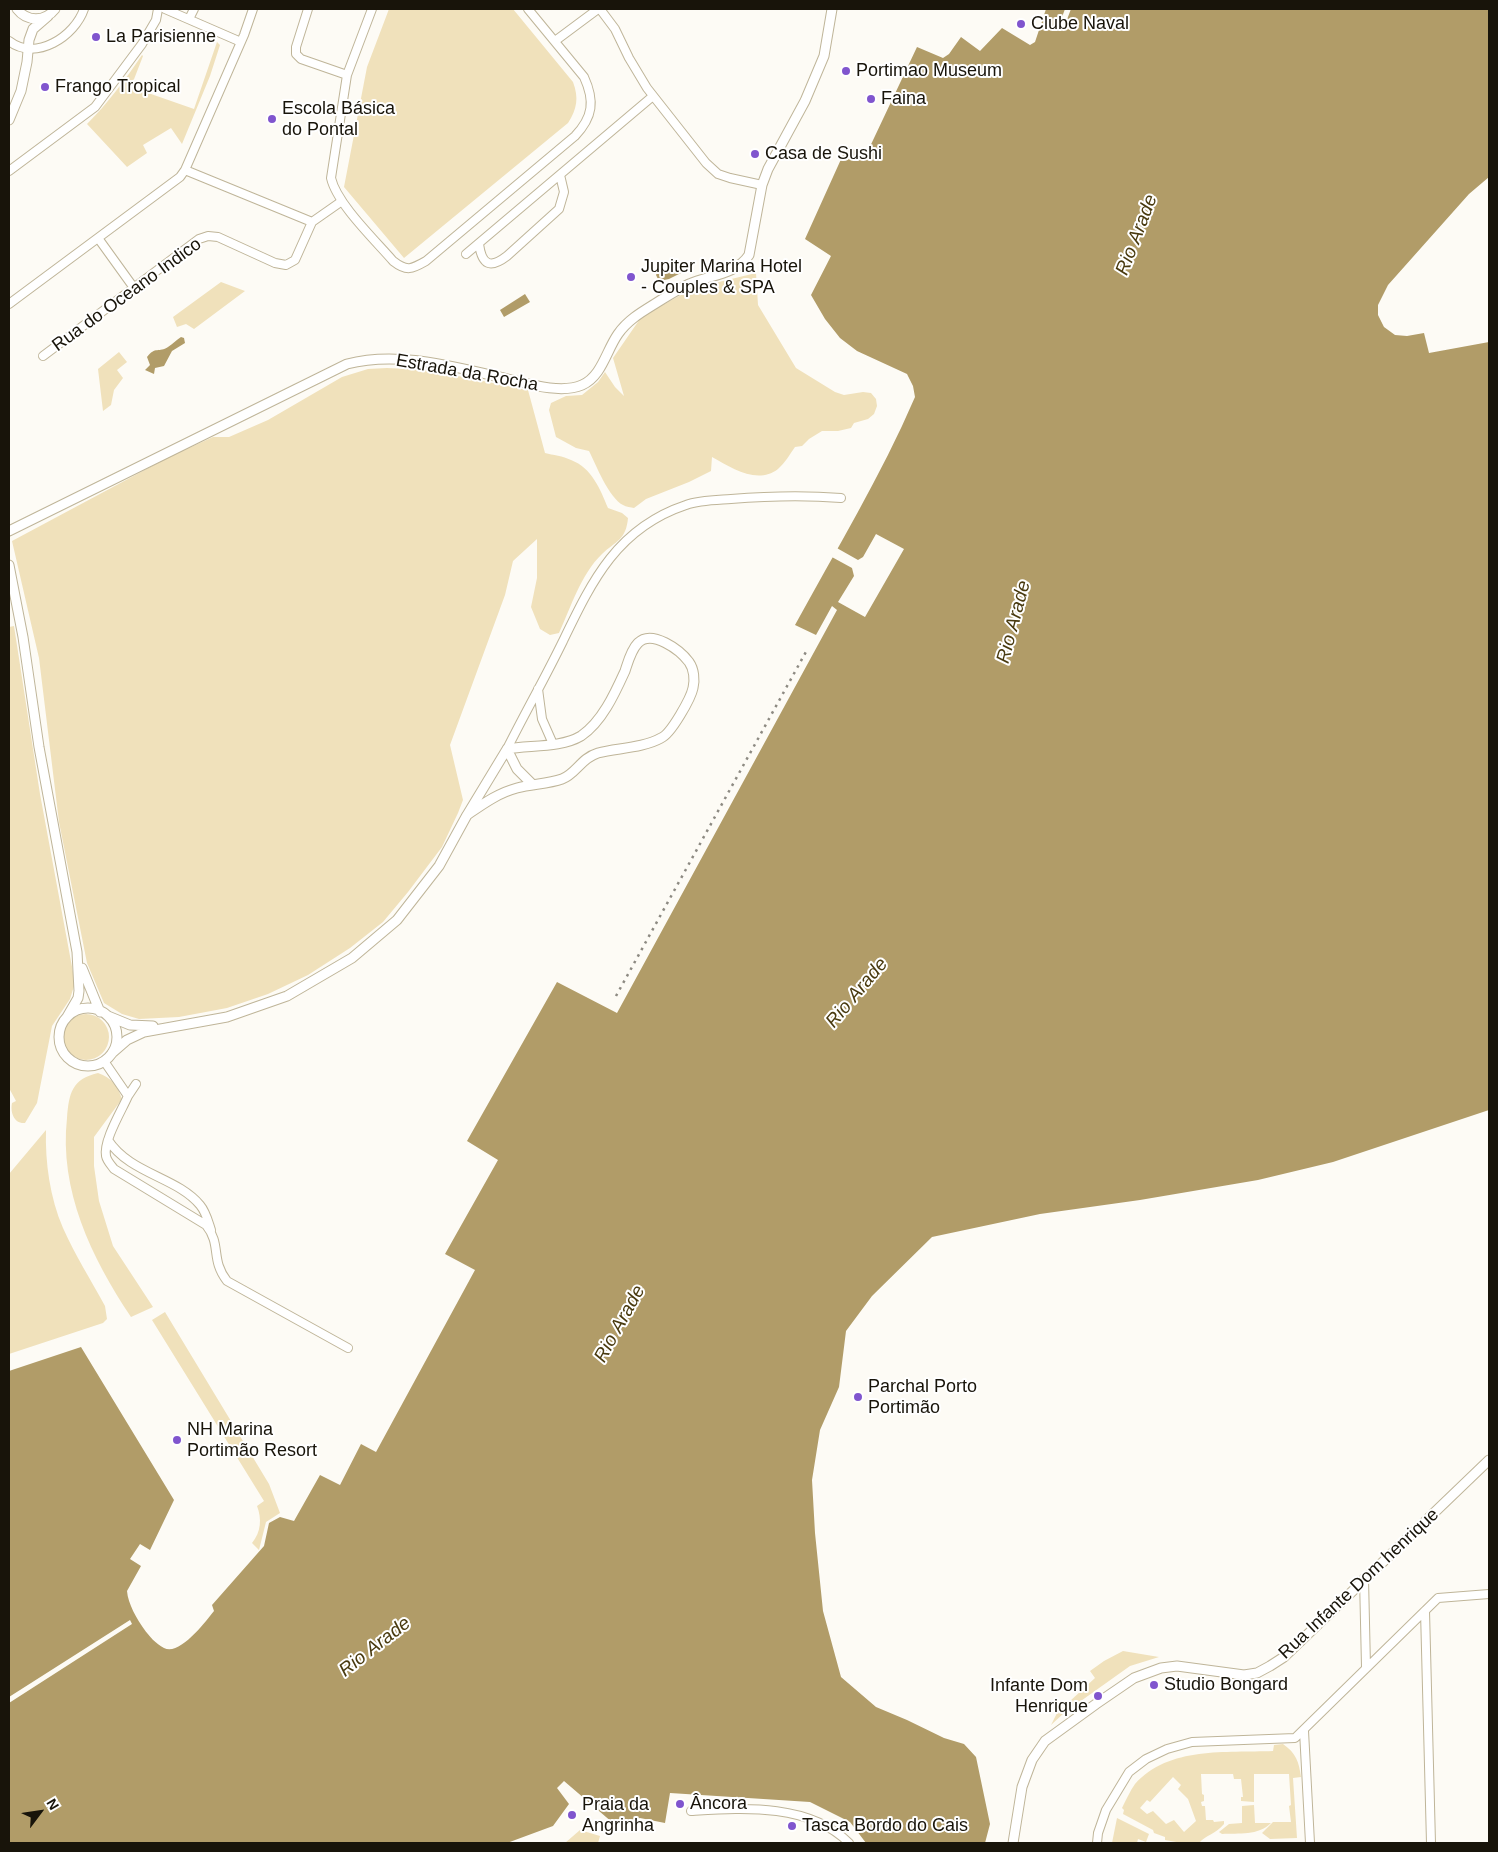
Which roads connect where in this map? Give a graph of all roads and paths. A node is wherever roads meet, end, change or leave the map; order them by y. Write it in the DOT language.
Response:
graph roads {
  1 [pos="17,9"];
  2 [pos="55,9"];
  3 [pos="84,9"];
  4 [pos="158,9"];
  5 [pos="165,9"];
  6 [pos="194,9"];
  7 [pos="253,9"];
  8 [pos="308,9"];
  9 [pos="372,9"];
  10 [pos="528,9"];
  11 [pos="599,9"];
  12 [pos="832,9"];
  13 [pos="48,16"];
  14 [pos="189,19"];
  15 [pos="9,41"];
  16 [pos="555,41"];
  17 [pos="241,42"];
  18 [pos="29,44"];
  19 [pos="347,75"];
  20 [pos="653,96"];
  21 [pos="9,120"];
  22 [pos="185,170"];
  23 [pos="9,171"];
  24 [pos="560,174"];
  25 [pos="762,185"];
  26 [pos="342,201"];
  27 [pos="312,222"];
  28 [pos="98,238"];
  29 [pos="479,244"];
  30 [pos="466,254"];
  31 [pos="134,288"];
  32 [pos="9,304"];
  33 [pos="43,356"];
  34 [pos="841,498"];
  35 [pos="9,531"];
  36 [pos="9,565"];
  37 [pos="538,689"];
  38 [pos="553,744"];
  39 [pos="507,750"];
  40 [pos="533,785"];
  41 [pos="467,815"];
  42 [pos="77,952"];
  43 [pos="103,1013"];
  44 [pos="67,1017"];
  45 [pos="176,1025"];
  46 [pos="112,1052"];
  47 [pos="104,1061"];
  48 [pos="136,1084"];
  49 [pos="128,1096"];
  50 [pos="108,1140"];
  51 [pos="213,1234"];
  52 [pos="348,1348"];
  53 [pos="1489,1460"];
  54 [pos="1364,1578"];
  55 [pos="1489,1594"];
  56 [pos="1425,1611"];
  57 [pos="1366,1667"];
  58 [pos="1304,1730"];
  59 [pos="691,1811"];
  60 [pos="849,1843"];
  61 [pos="1013,1843"];
  62 [pos="1097,1843"];
  63 [pos="1310,1843"];
  64 [pos="1431,1843"];
  1 -- 13 [label="street"];
  1 -- 18 [label="street"];
  2 -- 13 [label="street"];
  3 -- 18 [label="street"];
  4 -- 23 [label="street"];
  5 -- 14 [label="street"];
  6 -- 14 [label="street"];
  7 -- 17 [label="street"];
  8 -- 19 [label="street"];
  9 -- 19 [label="street"];
  10 -- 16 [label="street"];
  11 -- 16 [label="street"];
  11 -- 20 [label="street"];
  12 -- 25 [label="street"];
  13 -- 18 [label="street"];
  14 -- 17 [label="street"];
  15 -- 18 [label="street"];
  16 -- 26 [label="street"];
  17 -- 22 [label="street"];
  18 -- 21 [label="street"];
  19 -- 26 [label="street"];
  20 -- 24 [label="street"];
  20 -- 25 [label="street"];
  22 -- 27 [label="street"];
  22 -- 28 [label="street"];
  24 -- 29 [label="street"];
  24 -- 29 [label="street"];
  25 -- 35 [label="street, Estrada da Rocha"];
  26 -- 27 [label="street"];
  27 -- 31 [label="street, Rua do Oceano Indico"];
  28 -- 31 [label="street"];
  28 -- 32 [label="street"];
  29 -- 30 [label="street"];
  31 -- 33 [label="street, Rua do Oceano Indico"];
  34 -- 37 [label="street"];
  36 -- 42 [label="street"];
  37 -- 38 [label="street"];
  37 -- 39 [label="street"];
  38 -- 39 [label="street"];
  38 -- 40 [label="street"];
  39 -- 40 [label="street"];
  39 -- 41 [label="street"];
  40 -- 41 [label="street"];
  41 -- 45 [label="street"];
  42 -- 43 [label="street"];
  42 -- 44 [label="street"];
  43 -- 44 [label="street"];
  43 -- 45 [label="street"];
  43 -- 46 [label="street"];
  44 -- 47 [label="street"];
  45 -- 46 [label="street"];
  46 -- 47 [label="street"];
  47 -- 49 [label="street"];
  48 -- 49 [label="street"];
  49 -- 50 [label="street"];
  50 -- 51 [label="street"];
  50 -- 51 [label="street"];
  51 -- 52 [label="street"];
  53 -- 54 [label="street, Rua Infante Dom henrique"];
  54 -- 57 [label="street"];
  54 -- 61 [label="street, Rua Infante Dom henrique"];
  55 -- 56 [label="street"];
  56 -- 57 [label="street"];
  56 -- 64 [label="street"];
  57 -- 58 [label="street"];
  58 -- 62 [label="street"];
  58 -- 63 [label="street"];
  59 -- 60 [label="street"];
}
